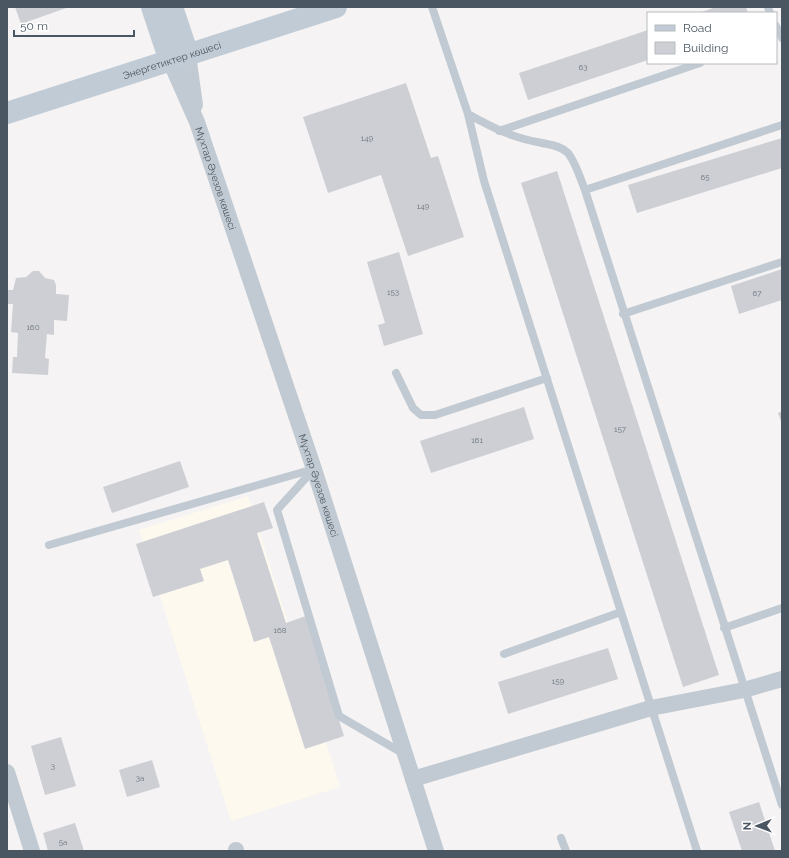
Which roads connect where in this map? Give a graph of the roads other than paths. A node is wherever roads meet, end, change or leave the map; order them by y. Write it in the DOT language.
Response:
graph roads {
  1 [pos="152,7"];
  2 [pos="172,7"];
  3 [pos="336,7"];
  4 [pos="432,7"];
  5 [pos="179,58"];
  6 [pos="697,64"];
  7 [pos="7,113"];
  8 [pos="468,114"];
  9 [pos="782,125"];
  10 [pos="499,132"];
  11 [pos="585,190"];
  12 [pos="782,262"];
  13 [pos="623,314"];
  14 [pos="396,373"];
  15 [pos="547,378"];
  16 [pos="314,469"];
  17 [pos="49,545"];
  18 [pos="782,608"];
  19 [pos="621,612"];
  20 [pos="724,628"];
  21 [pos="504,654"];
  22 [pos="782,679"];
  23 [pos="744,690"];
  24 [pos="651,708"];
  25 [pos="405,755"];
  26 [pos="7,772"];
  27 [pos="413,779"];
  28 [pos="782,806"];
  29 [pos="561,838"];
  30 [pos="32,851"];
  31 [pos="436,851"];
  32 [pos="566,851"];
  33 [pos="697,851"];
  1 -- 5 [label="main road, Мұхтар Әуезов көшесі"];
  2 -- 5 [label="main road, Мұхтар Әуезов көшесі"];
  3 -- 5 [label="main road, Энергетиктер көшесі"];
  4 -- 8 [label="lane"];
  5 -- 7 [label="main road, Энергетиктер көшесі"];
  5 -- 16 [label="street, Мұхтар Әуезов көшесі"];
  6 -- 10 [label="lane"];
  8 -- 10 [label="lane"];
  8 -- 15 [label="lane"];
  9 -- 11 [label="lane"];
  10 -- 11 [label="lane"];
  11 -- 13 [label="lane"];
  12 -- 13 [label="lane"];
  13 -- 20 [label="lane"];
  14 -- 15 [label="lane"];
  15 -- 19 [label="lane"];
  16 -- 17 [label="lane"];
  16 -- 25 [label="street, Мұхтар Әуезов көшесі"];
  16 -- 25 [label="lane"];
  18 -- 20 [label="lane"];
  19 -- 21 [label="lane"];
  19 -- 24 [label="lane"];
  20 -- 23 [label="lane"];
  22 -- 23 [label="street"];
  23 -- 24 [label="street"];
  23 -- 28 [label="lane"];
  24 -- 27 [label="street"];
  24 -- 33 [label="lane"];
  25 -- 27 [label="street, Мұхтар Әуезов көшесі"];
  26 -- 30 [label="street"];
  27 -- 31 [label="street, Мұхтар Әуезов көшесі"];
  29 -- 32 [label="lane"];
}
